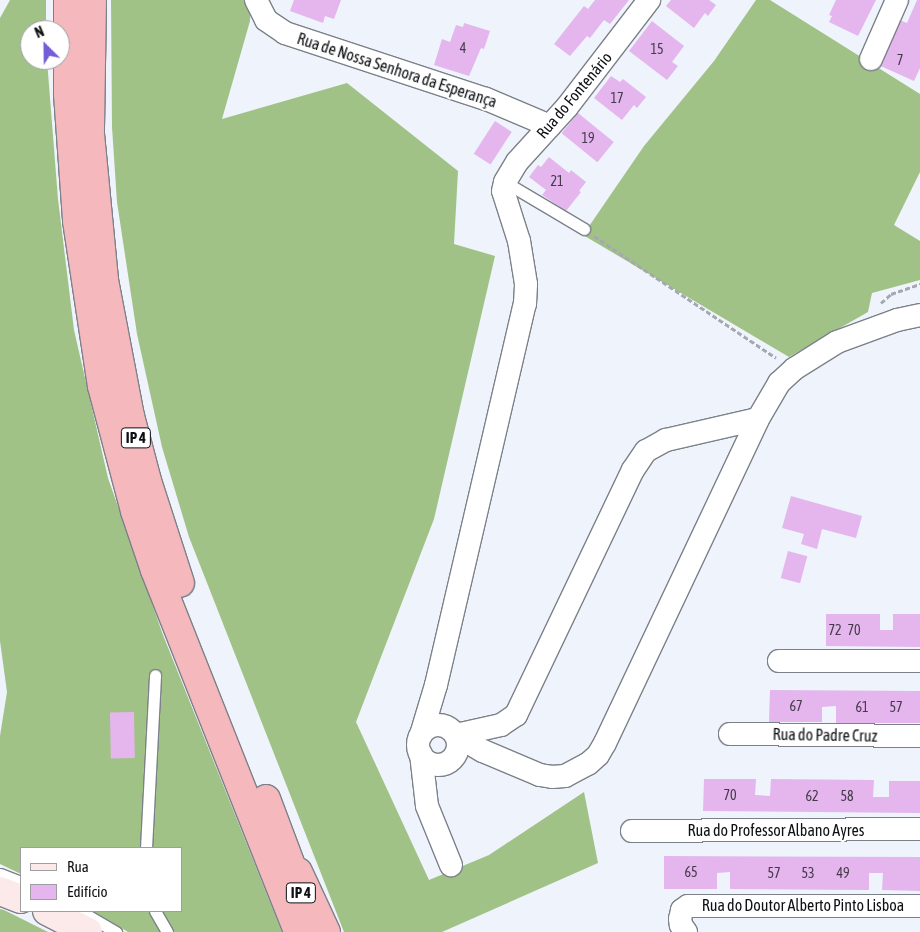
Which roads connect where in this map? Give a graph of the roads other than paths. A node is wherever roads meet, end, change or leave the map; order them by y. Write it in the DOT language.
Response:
graph roads {
  1 [pos="68,0"];
  2 [pos="92,0"];
  3 [pos="256,0"];
  4 [pos="649,0"];
  5 [pos="898,0"];
  6 [pos="871,59"];
  7 [pos="550,126"];
  8 [pos="504,187"];
  9 [pos="584,229"];
  10 [pos="920,315"];
  11 [pos="758,419"];
  12 [pos="779,660"];
  13 [pos="920,661"];
  14 [pos="155,676"];
  15 [pos="436,685"];
  16 [pos="450,730"];
  17 [pos="730,734"];
  18 [pos="920,736"];
  19 [pos="421,745"];
  20 [pos="483,751"];
  21 [pos="448,761"];
  22 [pos="425,788"];
  23 [pos="920,829"];
  24 [pos="632,831"];
  25 [pos="146,847"];
  26 [pos="288,853"];
  27 [pos="451,865"];
  28 [pos="0,874"];
  29 [pos="20,882"];
  30 [pos="0,891"];
  31 [pos="20,899"];
  32 [pos="920,906"];
  33 [pos="49,912"];
  34 [pos="82,912"];
  35 [pos="156,912"];
  36 [pos="88,932"];
  37 [pos="116,932"];
  38 [pos="167,932"];
  39 [pos="298,932"];
  40 [pos="315,932"];
  41 [pos="326,932"];
  42 [pos="686,932"];
  1 -- 39 [label="highway, IP 4"];
  2 -- 26 [label="highway, IP 4"];
  3 -- 7 [label="street, Rua de Nossa Senhora da Esperança"];
  4 -- 7 [label="street, Rua do Fontenário"];
  5 -- 6 [label="street"];
  7 -- 8 [label="street, Rua do Fontenário"];
  8 -- 9 [label="lane"];
  8 -- 15 [label="street"];
  10 -- 11 [label="street"];
  11 -- 16 [label="street"];
  11 -- 20 [label="street"];
  12 -- 13 [label="street"];
  14 -- 25 [label="lane"];
  15 -- 16 [label="street"];
  15 -- 19 [label="street"];
  16 -- 19 [label="street"];
  16 -- 20 [label="street"];
  16 -- 21 [label="street"];
  17 -- 18 [label="street, Rua do Padre Cruz"];
  19 -- 21 [label="street"];
  19 -- 22 [label="street"];
  20 -- 21 [label="street"];
  21 -- 22 [label="street"];
  22 -- 27 [label="street"];
  23 -- 24 [label="street, Rua do Professor Albano Ayres"];
  26 -- 40 [label="highway, IP 4"];
  26 -- 41 [label="highway"];
  28 -- 29 [label="lane"];
  30 -- 31 [label="main road"];
  32 -- 42 [label="street, Rua do Doutor Alberto Pinto Lisboa"];
  33 -- 36 [label="main road"];
  34 -- 37 [label="lane"];
  35 -- 38 [label="lane"];
}
